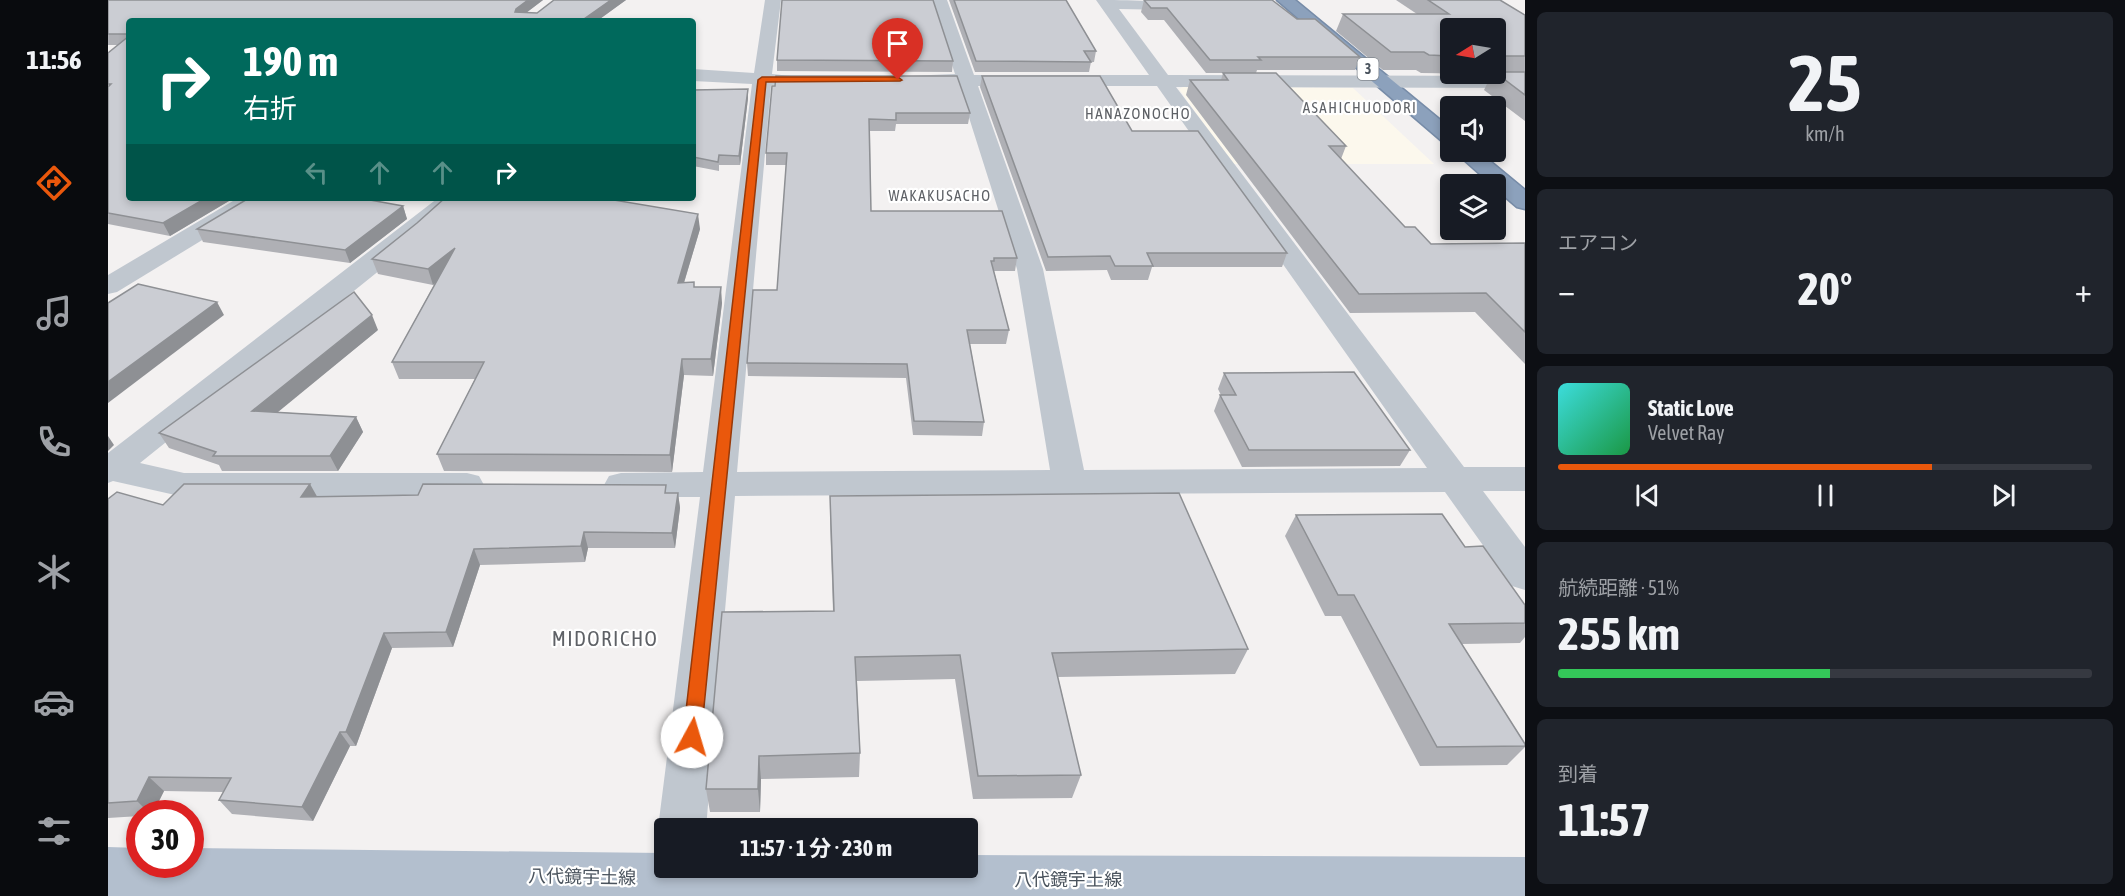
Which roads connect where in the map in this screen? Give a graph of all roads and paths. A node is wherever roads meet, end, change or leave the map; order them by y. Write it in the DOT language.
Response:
graph roads {
  1 [pos="773,0"];
  2 [pos="939,0"];
  3 [pos="1285,0"];
  4 [pos="1305,0"];
  5 [pos="1105,2"];
  6 [pos="1172,5"];
  7 [pos="696,75"];
  8 [pos="762,80"];
  9 [pos="798,80"];
  10 [pos="894,80"];
  11 [pos="966,80"];
  12 [pos="1164,82"];
  13 [pos="1405,82"];
  14 [pos="1525,82"];
  15 [pos="1386,83"];
  16 [pos="1440,111"];
  17 [pos="1440,129"];
  18 [pos="1478,162"];
  19 [pos="1502,162"];
  20 [pos="1525,180"];
  21 [pos="250,201"];
  22 [pos="448,201"];
  23 [pos="1525,202"];
  24 [pos="108,286"];
  25 [pos="109,470"];
  26 [pos="1455,479"];
  27 [pos="1525,479"];
  28 [pos="1069,481"];
  29 [pos="492,485"];
  30 [pos="587,485"];
  31 [pos="718,486"];
  32 [pos="1525,575"];
  33 [pos="683,818"];
  34 [pos="108,872"];
  35 [pos="677,880"];
  36 [pos="1525,882"];
  1 -- 8 [label="street"];
  2 -- 11 [label="street"];
  3 -- 15 [label="highway, 3"];
  4 -- 13 [label="highway, 3"];
  5 -- 6 [label="street"];
  5 -- 12 [label="street"];
  7 -- 8 [label="street"];
  8 -- 9 [label="street"];
  8 -- 31 [label="street"];
  10 -- 11 [label="street"];
  11 -- 12 [label="street"];
  11 -- 28 [label="street"];
  12 -- 15 [label="street"];
  12 -- 26 [label="street"];
  13 -- 14 [label="street"];
  13 -- 15 [label="street"];
  13 -- 16 [label="highway, 3"];
  15 -- 17 [label="highway, 3"];
  18 -- 23 [label="highway"];
  19 -- 20 [label="highway"];
  21 -- 24 [label="street"];
  22 -- 25 [label="street"];
  25 -- 29 [label="street"];
  26 -- 27 [label="street"];
  26 -- 28 [label="street"];
  26 -- 32 [label="street"];
  28 -- 31 [label="street"];
  30 -- 31 [label="street"];
  31 -- 33 [label="street"];
  34 -- 35 [label="main road, 八代鏡宇土線"];
  35 -- 36 [label="main road, 八代鏡宇土線"];
}
